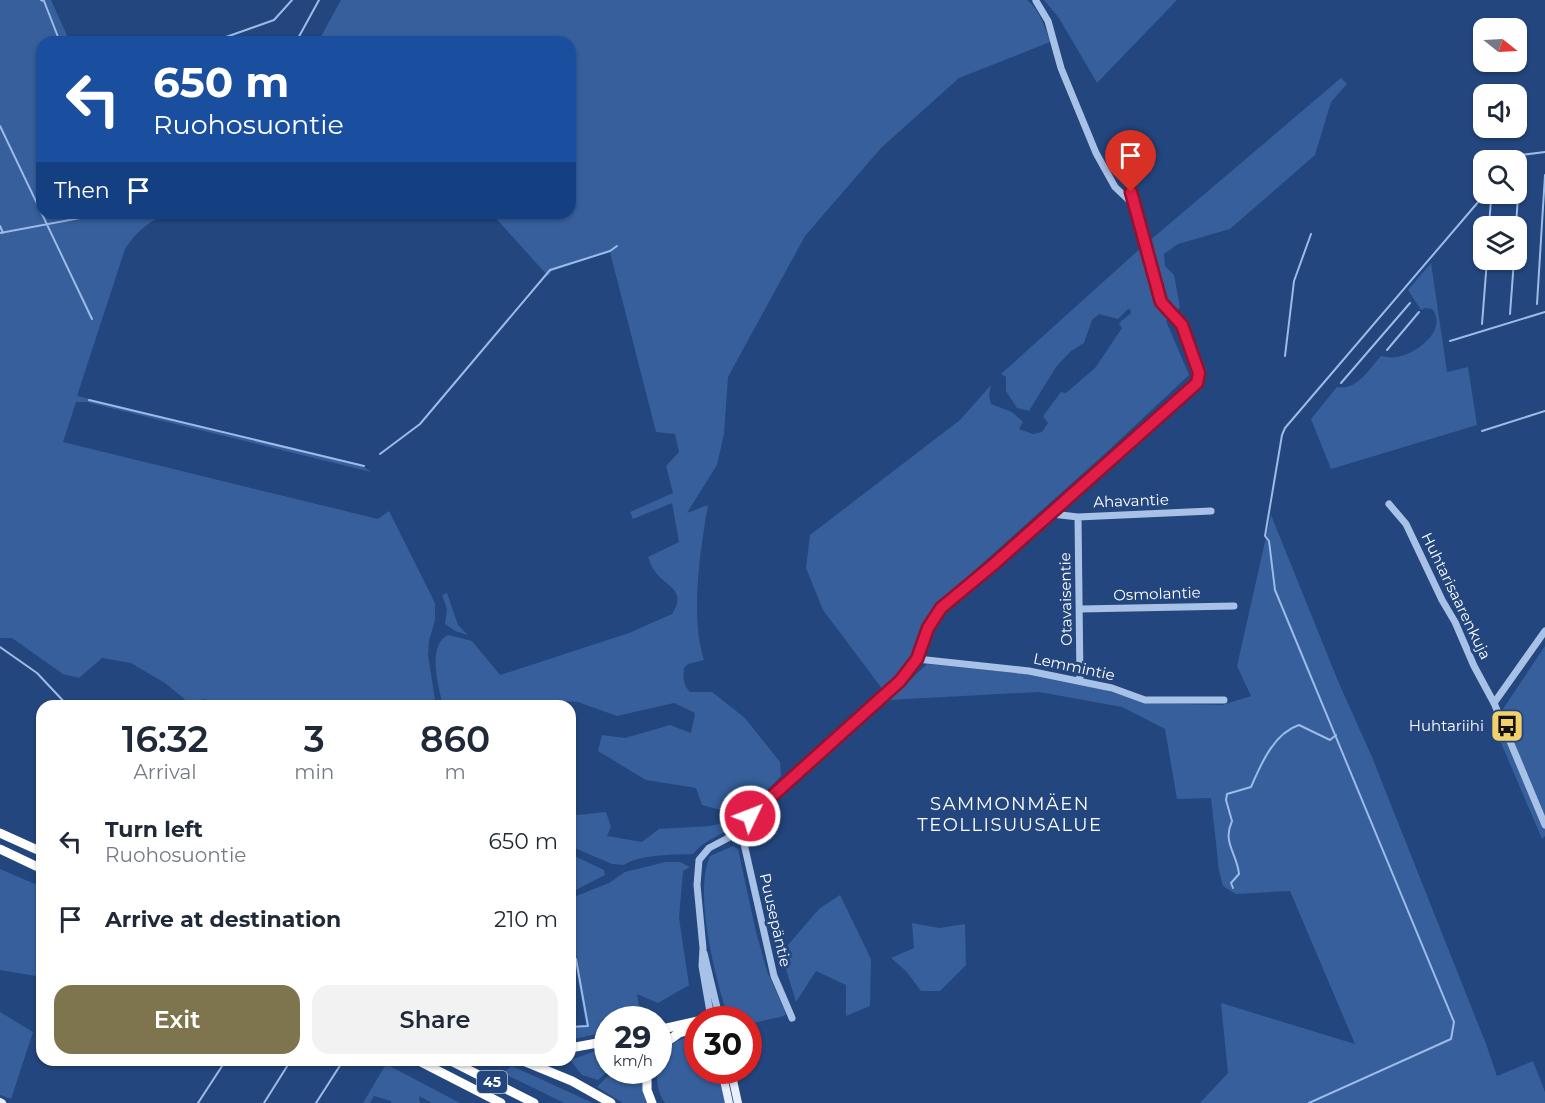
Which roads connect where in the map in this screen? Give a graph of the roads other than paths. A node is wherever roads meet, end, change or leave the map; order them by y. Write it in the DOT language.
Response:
graph roads {
  1 [pos="1035,1"];
  2 [pos="1049,14"];
  3 [pos="1131,192"];
  4 [pos="1135,206"];
  5 [pos="1389,504"];
  6 [pos="1211,511"];
  7 [pos="1052,514"];
  8 [pos="1078,518"];
  9 [pos="1234,606"];
  10 [pos="1080,609"];
  11 [pos="1545,631"];
  12 [pos="917,659"];
  13 [pos="1080,681"];
  14 [pos="1224,700"];
  15 [pos="1494,703"];
  16 [pos="1545,825"];
  17 [pos="740,826"];
  18 [pos="0,833"];
  19 [pos="0,849"];
  20 [pos="36,849"];
  21 [pos="36,866"];
  22 [pos="710,1006"];
  23 [pos="792,1018"];
  24 [pos="594,1044"];
  25 [pos="576,1047"];
  26 [pos="461,1066"];
  27 [pos="536,1066"];
  28 [pos="429,1067"];
  29 [pos="647,1084"];
  30 [pos="725,1084"];
  31 [pos="734,1084"];
  32 [pos="490,1103"];
  33 [pos="501,1103"];
  34 [pos="534,1103"];
  35 [pos="611,1103"];
  36 [pos="652,1103"];
  37 [pos="729,1103"];
  38 [pos="738,1103"];
  1 -- 2 [label="street"];
  1 -- 4 [label="street"];
  3 -- 4 [label="street"];
  4 -- 7 [label="street"];
  5 -- 15 [label="street, Huhtarisaarenkuja"];
  6 -- 8 [label="street, Ahavantie"];
  7 -- 8 [label="street, Ahavantie"];
  7 -- 12 [label="street"];
  8 -- 10 [label="street, Otavaisentie"];
  9 -- 10 [label="street, Osmolantie"];
  10 -- 13 [label="street, Otavaisentie"];
  11 -- 15 [label="street"];
  12 -- 13 [label="street, Lemmintie"];
  12 -- 17 [label="street"];
  13 -- 14 [label="street, Lemmintie"];
  15 -- 16 [label="street, Huhtarisaarenkuja"];
  17 -- 22 [label="street"];
  17 -- 23 [label="street, Puusepäntie"];
  18 -- 20 [label="highway"];
  19 -- 21 [label="highway"];
  24 -- 25 [label="highway"];
  26 -- 34 [label="highway, 45"];
  27 -- 35 [label="highway"];
  28 -- 32 [label="highway"];
  28 -- 33 [label="highway, 45"];
  29 -- 36 [label="highway"];
  30 -- 37 [label="main road"];
  31 -- 38 [label="main road"];
}
